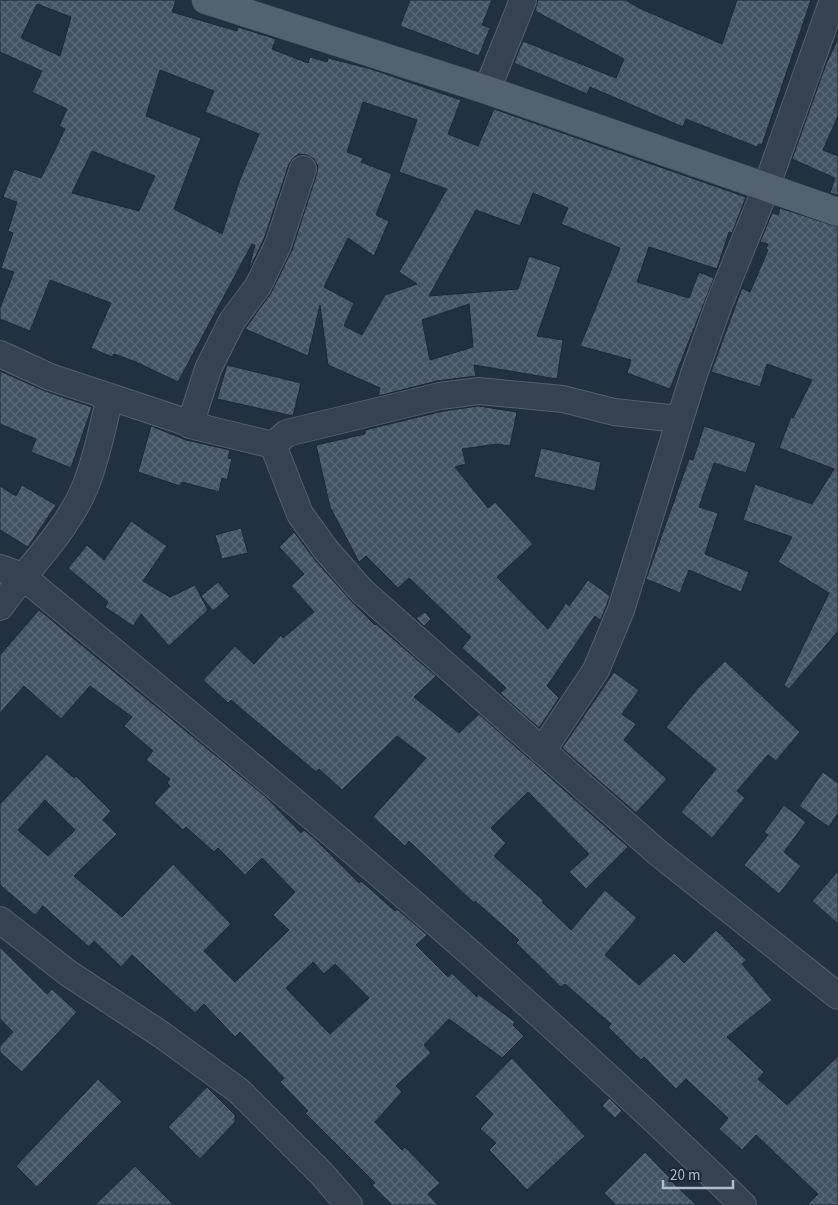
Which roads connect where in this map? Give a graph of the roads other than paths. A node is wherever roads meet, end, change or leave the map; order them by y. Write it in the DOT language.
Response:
graph roads {
  1 [pos="206,0"];
  2 [pos="523,0"];
  3 [pos="833,0"];
  4 [pos="487,90"];
  5 [pos="303,169"];
  6 [pos="766,188"];
  7 [pos="838,212"];
  8 [pos="0,354"];
  9 [pos="110,398"];
  10 [pos="678,420"];
  11 [pos="190,424"];
  12 [pos="273,445"];
  13 [pos="11,572"];
  14 [pos="0,607"];
  15 [pos="542,751"];
  16 [pos="0,920"];
  17 [pos="838,996"];
  18 [pos="349,1205"];
  19 [pos="743,1205"];
  1 -- 4 [label="main road"];
  2 -- 4 [label="street"];
  3 -- 6 [label="street"];
  4 -- 6 [label="main road"];
  5 -- 11 [label="street"];
  6 -- 7 [label="main road"];
  6 -- 10 [label="street"];
  8 -- 9 [label="street"];
  9 -- 11 [label="street"];
  9 -- 13 [label="street"];
  10 -- 12 [label="street"];
  10 -- 15 [label="street"];
  11 -- 12 [label="street"];
  12 -- 15 [label="street"];
  13 -- 14 [label="street"];
  13 -- 19 [label="street"];
  15 -- 17 [label="street"];
  16 -- 18 [label="street"];
}
